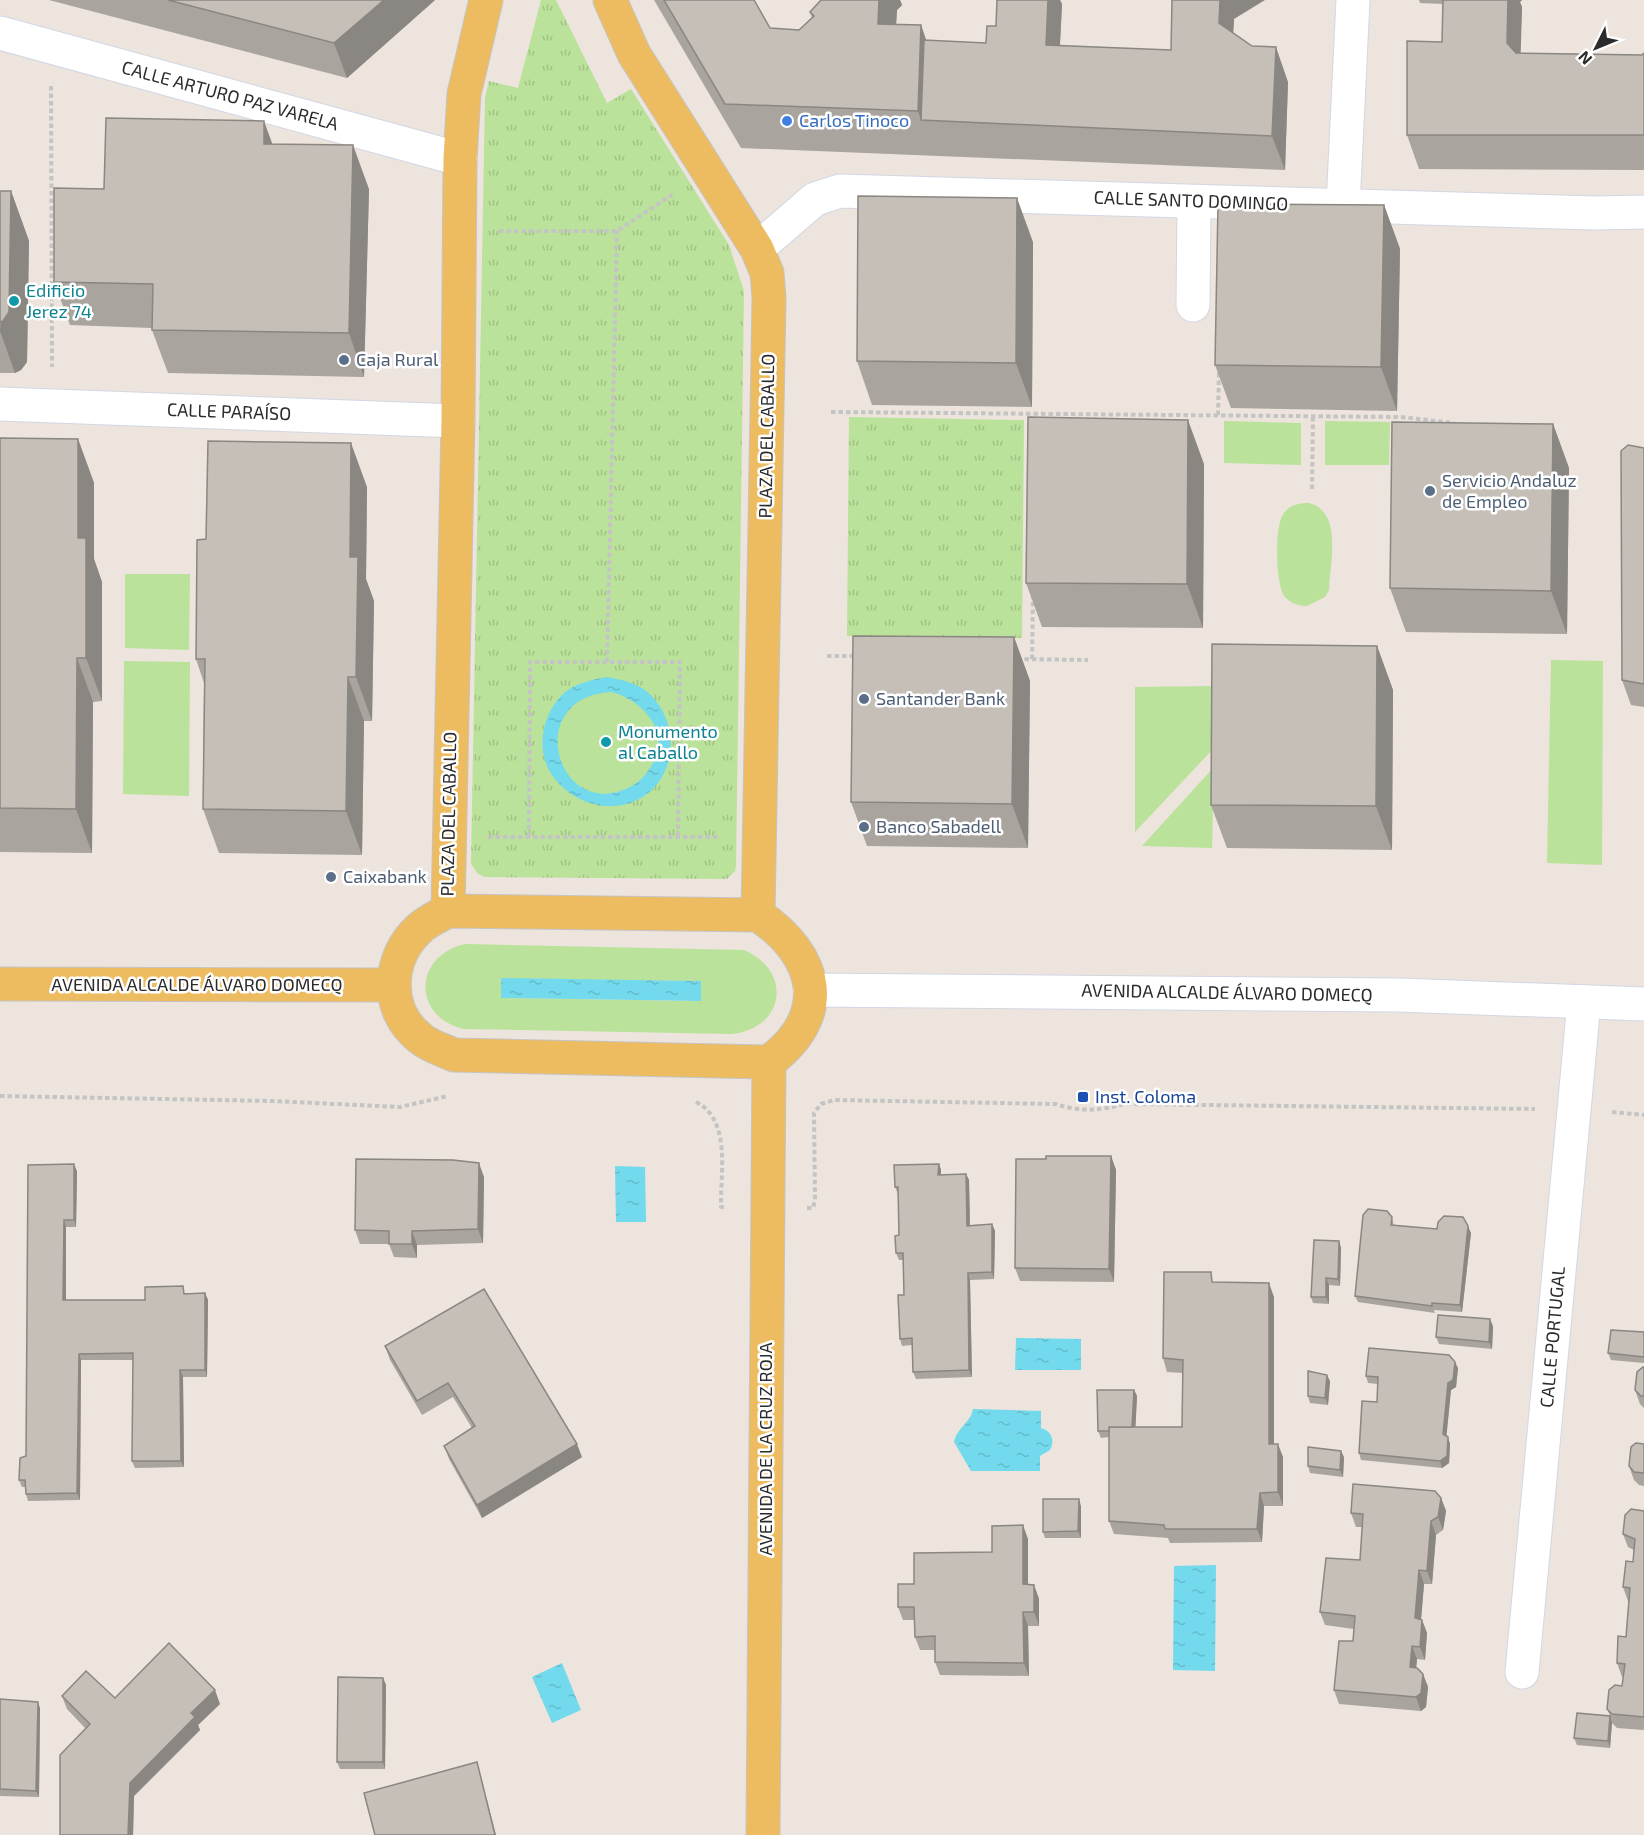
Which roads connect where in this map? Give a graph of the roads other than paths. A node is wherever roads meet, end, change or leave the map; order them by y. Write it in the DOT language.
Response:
graph roads {
  1 [pos="486,0"];
  2 [pos="610,0"];
  3 [pos="1353,0"];
  4 [pos="0,33"];
  5 [pos="460,159"];
  6 [pos="1194,202"];
  7 [pos="1343,206"];
  8 [pos="1644,212"];
  9 [pos="757,249"];
  10 [pos="1193,305"];
  11 [pos="0,404"];
  12 [pos="458,421"];
  13 [pos="448,911"];
  14 [pos="758,915"];
  15 [pos="0,984"];
  16 [pos="394,985"];
  17 [pos="810,990"];
  18 [pos="1584,1002"];
  19 [pos="1644,1004"];
  20 [pos="769,1062"];
  21 [pos="1522,1672"];
  22 [pos="763,1835"];
  1 -- 5 [label="main road, PLAZA DEL CABALLO"];
  2 -- 9 [label="main road, PLAZA DEL CABALLO"];
  3 -- 7 [label="street"];
  4 -- 5 [label="street, CALLE ARTURO PAZ VARELA"];
  5 -- 12 [label="main road, PLAZA DEL CABALLO"];
  6 -- 7 [label="street, CALLE SANTO DOMINGO"];
  6 -- 9 [label="street, CALLE SANTO DOMINGO"];
  6 -- 10 [label="street"];
  7 -- 8 [label="street, CALLE SANTO DOMINGO"];
  9 -- 14 [label="main road, PLAZA DEL CABALLO"];
  11 -- 12 [label="street, CALLE PARAÍSO"];
  12 -- 13 [label="main road, PLAZA DEL CABALLO"];
  13 -- 14 [label="main road"];
  13 -- 16 [label="main road"];
  14 -- 17 [label="main road"];
  15 -- 16 [label="main road, AVENIDA ALCALDE ÁLVARO DOMECQ"];
  16 -- 20 [label="main road"];
  17 -- 18 [label="street, AVENIDA ALCALDE ÁLVARO DOMECQ"];
  17 -- 20 [label="main road"];
  18 -- 19 [label="street, AVENIDA ALCALDE ÁLVARO DOMECQ"];
  18 -- 21 [label="street, CALLE PORTUGAL"];
  20 -- 22 [label="main road, AVENIDA DE LA CRUZ ROJA"];
}
